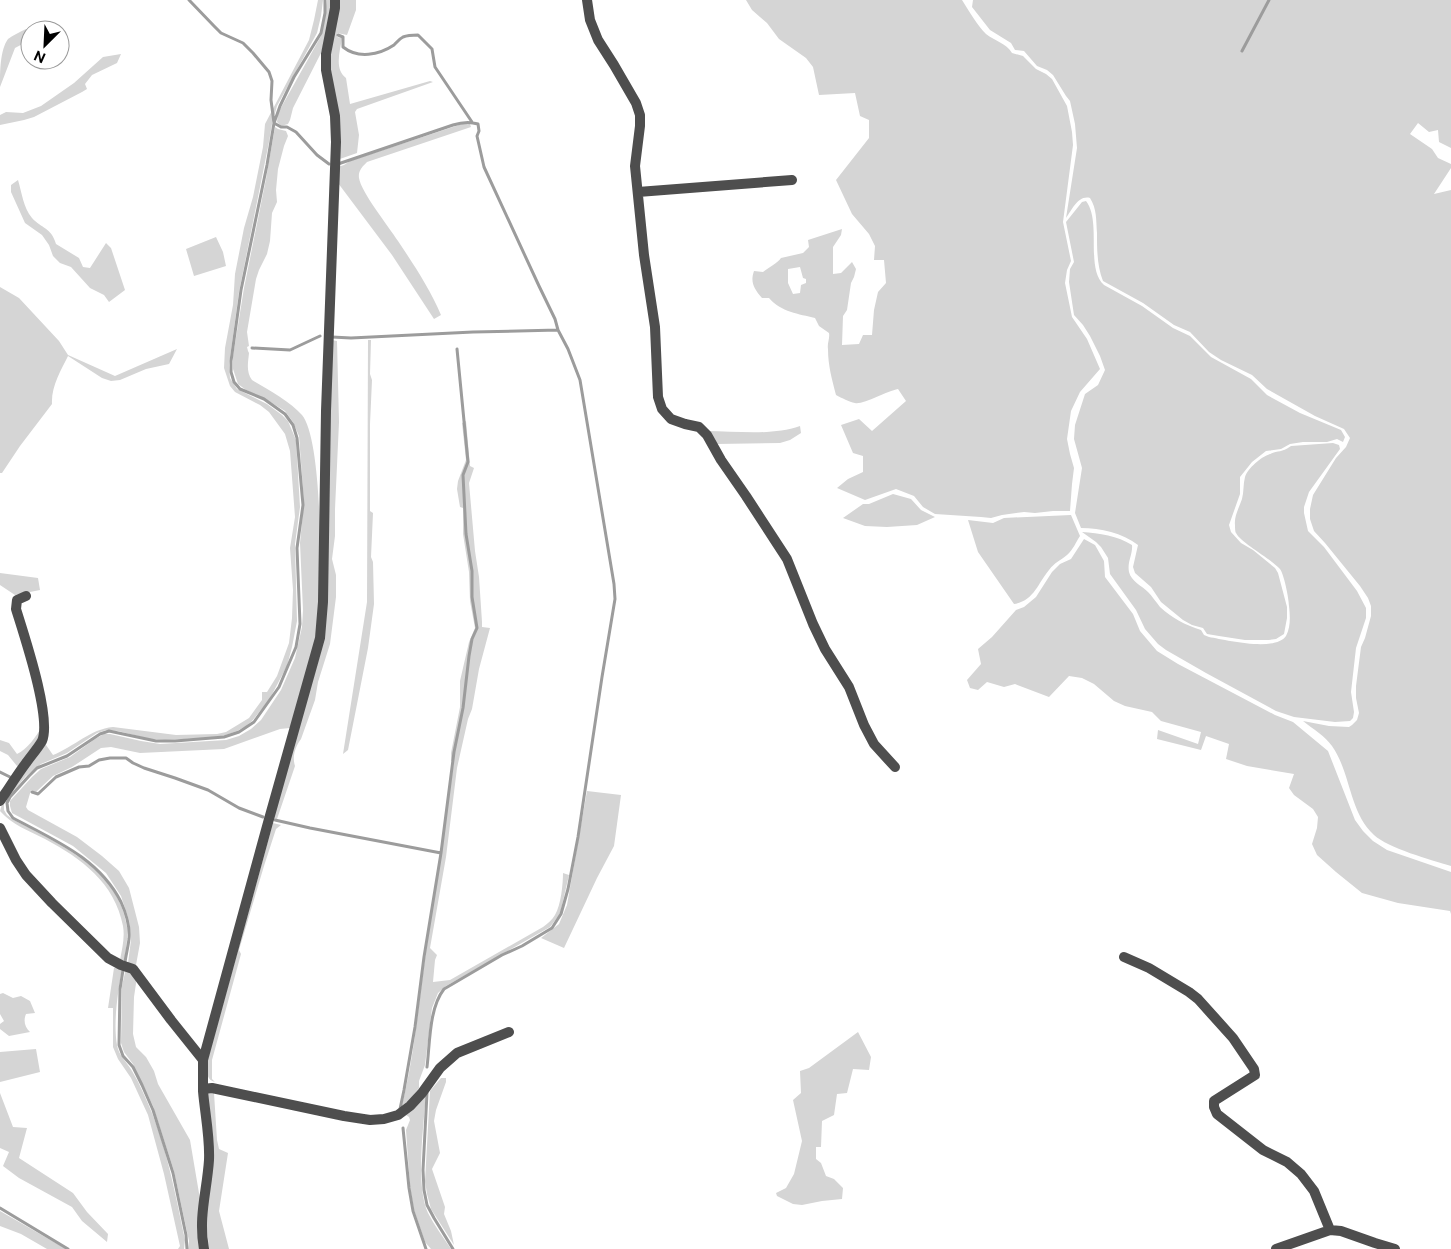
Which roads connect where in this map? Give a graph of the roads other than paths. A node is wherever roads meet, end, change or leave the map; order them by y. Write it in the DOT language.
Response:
graph roads {
  1 [pos="335,0"];
  2 [pos="587,0"];
  3 [pos="792,180"];
  4 [pos="638,192"];
  5 [pos="26,596"];
  6 [pos="895,767"];
  7 [pos="0,801"];
  8 [pos="0,828"];
  9 [pos="1124,957"];
  10 [pos="509,1032"];
  11 [pos="203,1060"];
  12 [pos="203,1089"];
  13 [pos="1330,1230"];
  14 [pos="204,1249"];
  15 [pos="1276,1249"];
  16 [pos="1395,1249"];
  1 -- 11 [label="street"];
  2 -- 4 [label="street"];
  3 -- 4 [label="street"];
  4 -- 6 [label="street"];
  5 -- 7 [label="street"];
  8 -- 11 [label="street"];
  9 -- 13 [label="street"];
  10 -- 12 [label="street"];
  11 -- 12 [label="street"];
  12 -- 14 [label="street"];
  13 -- 15 [label="street"];
  13 -- 16 [label="street"];
}
